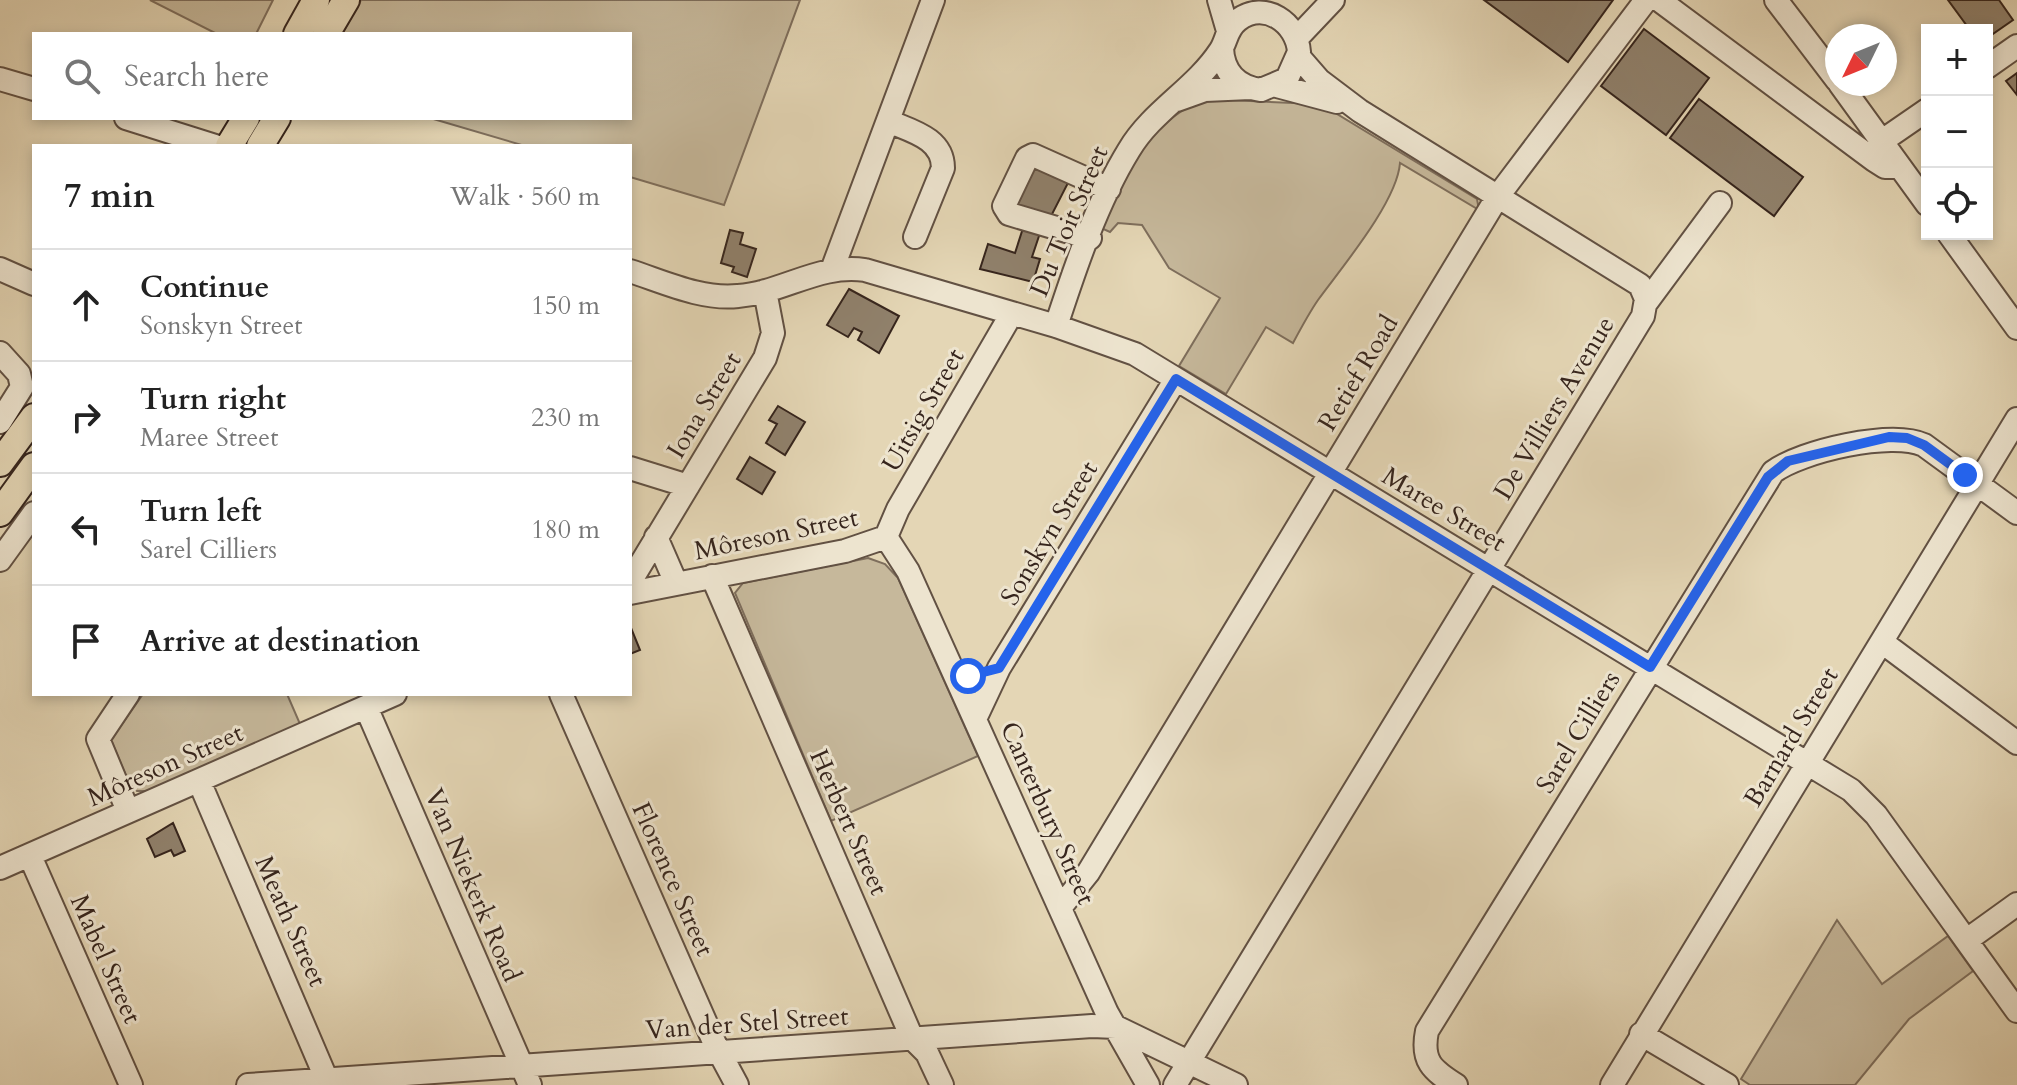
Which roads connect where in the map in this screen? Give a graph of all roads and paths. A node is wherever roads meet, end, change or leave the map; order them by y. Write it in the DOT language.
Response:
graph roads {
  1 [pos="316,0"];
  2 [pos="346,0"];
  3 [pos="933,0"];
  4 [pos="1219,0"];
  5 [pos="1333,0"];
  6 [pos="1646,0"];
  7 [pos="1659,0"];
  8 [pos="1776,0"];
  9 [pos="1266,7"];
  10 [pos="298,32"];
  11 [pos="327,32"];
  12 [pos="1225,40"];
  13 [pos="2017,46"];
  14 [pos="1298,48"];
  15 [pos="1993,63"];
  16 [pos="1825,65"];
  17 [pos="0,79"];
  18 [pos="1277,86"];
  19 [pos="32,88"];
  20 [pos="1250,88"];
  21 [pos="1848,96"];
  22 [pos="1169,104"];
  23 [pos="1360,111"];
  24 [pos="1921,114"];
  25 [pos="132,120"];
  26 [pos="245,120"];
  27 [pos="276,120"];
  28 [pos="888,121"];
  29 [pos="1882,141"];
  30 [pos="209,144"];
  31 [pos="230,144"];
  32 [pos="261,144"];
  33 [pos="1900,167"];
  34 [pos="1109,189"];
  35 [pos="1498,196"];
  36 [pos="1921,196"];
  37 [pos="1720,203"];
  38 [pos="915,237"];
  39 [pos="1090,238"];
  40 [pos="1953,240"];
  41 [pos="832,270"];
  42 [pos="632,272"];
  43 [pos="2,275"];
  44 [pos="32,283"];
  45 [pos="765,291"];
  46 [pos="1646,303"];
  47 [pos="1012,313"];
  48 [pos="1056,326"];
  49 [pos="2017,328"];
  50 [pos="0,353"];
  51 [pos="1176,379"];
  52 [pos="2017,419"];
  53 [pos="32,420"];
  54 [pos="0,422"];
  55 [pos="0,463"];
  56 [pos="32,469"];
  57 [pos="632,469"];
  58 [pos="1330,474"];
  59 [pos="1976,483"];
  60 [pos="688,486"];
  61 [pos="0,513"];
  62 [pos="2017,513"];
  63 [pos="32,516"];
  64 [pos="656,537"];
  65 [pos="886,537"];
  66 [pos="0,560"];
  67 [pos="1489,568"];
  68 [pos="712,576"];
  69 [pos="632,579"];
  70 [pos="676,583"];
  71 [pos="632,593"];
  72 [pos="1882,642"];
  73 [pos="1650,667"];
  74 [pos="999,668"];
  75 [pos="959,684"];
  76 [pos="127,696"];
  77 [pos="391,696"];
  78 [pos="562,696"];
  79 [pos="366,707"];
  80 [pos="975,719"];
  81 [pos="2017,743"];
  82 [pos="1807,763"];
  83 [pos="199,781"];
  84 [pos="128,811"];
  85 [pos="30,856"];
  86 [pos="0,868"];
  87 [pos="2017,904"];
  88 [pos="1060,908"];
  89 [pos="1967,940"];
  90 [pos="2017,1011"];
  91 [pos="1116,1027"];
  92 [pos="1641,1034"];
  93 [pos="912,1038"];
  94 [pos="721,1054"];
  95 [pos="1189,1060"];
  96 [pos="526,1076"];
  97 [pos="329,1082"];
  98 [pos="131,1085"];
  99 [pos="248,1085"];
  100 [pos="737,1085"];
  101 [pos="942,1085"];
  102 [pos="1148,1085"];
  103 [pos="1175,1085"];
  104 [pos="1236,1085"];
  105 [pos="1456,1085"];
  106 [pos="1612,1085"];
  107 [pos="1727,1085"];
  1 -- 10 [label="main road"];
  2 -- 11 [label="main road"];
  3 -- 28 [label="street"];
  4 -- 12 [label="street"];
  5 -- 14 [label="street"];
  6 -- 35 [label="street, Retief Road"];
  7 -- 33 [label="street"];
  8 -- 16 [label="street"];
  9 -- 12 [label="street"];
  9 -- 14 [label="street"];
  12 -- 20 [label="street"];
  12 -- 22 [label="street, Du Toit Street"];
  13 -- 15 [label="street"];
  14 -- 18 [label="street"];
  14 -- 23 [label="street, De Villiers Avenue"];
  17 -- 19 [label="street"];
  18 -- 20 [label="street"];
  18 -- 23 [label="street, De Villiers Avenue"];
  20 -- 22 [label="street, Du Toit Street"];
  21 -- 29 [label="street"];
  22 -- 34 [label="street, Du Toit Street"];
  23 -- 35 [label="street, De Villiers Avenue"];
  24 -- 29 [label="street"];
  25 -- 30 [label="street"];
  26 -- 31 [label="main road"];
  27 -- 32 [label="main road"];
  28 -- 38 [label="street"];
  28 -- 41 [label="street"];
  29 -- 33 [label="street"];
  33 -- 36 [label="street"];
  34 -- 39 [label="street, Du Toit Street"];
  34 -- 39 [label="street"];
  35 -- 46 [label="street, De Villiers Avenue"];
  35 -- 58 [label="street, Retief Road"];
  37 -- 46 [label="street"];
  39 -- 48 [label="street, Du Toit Street"];
  40 -- 49 [label="street"];
  41 -- 45 [label="street, Maree Street"];
  41 -- 47 [label="street, Maree Street"];
  42 -- 45 [label="street, Maree Street"];
  43 -- 44 [label="street"];
  45 -- 60 [label="street, Iona Street"];
  46 -- 67 [label="street, De Villiers Avenue"];
  47 -- 48 [label="street, Maree Street"];
  47 -- 65 [label="street, Uitsig Street"];
  48 -- 51 [label="street, Maree Street"];
  50 -- 54 [label="street"];
  51 -- 58 [label="street, Maree Street"];
  51 -- 74 [label="street, Sonskyn Street"];
  52 -- 59 [label="street, Barnard Street"];
  53 -- 55 [label="main road"];
  56 -- 61 [label="main road"];
  57 -- 60 [label="street"];
  58 -- 67 [label="street, Maree Street"];
  58 -- 88 [label="street, Retief Road"];
  59 -- 62 [label="street, Sarel Cilliers"];
  59 -- 72 [label="street, Barnard Street"];
  59 -- 73 [label="street, Sarel Cilliers"];
  60 -- 64 [label="street, Iona Street"];
  63 -- 66 [label="street"];
  64 -- 69 [label="street, Iona Street"];
  64 -- 70 [label="street"];
  65 -- 68 [label="street, Môreson Street"];
  65 -- 75 [label="street, Canterbury Street"];
  67 -- 73 [label="street, Maree Street"];
  67 -- 95 [label="street, De Villiers Avenue"];
  68 -- 70 [label="street, Môreson Street"];
  68 -- 93 [label="street, Herbert Street"];
  70 -- 71 [label="street, Môreson Street"];
  72 -- 81 [label="street"];
  72 -- 82 [label="street, Barnard Street"];
  73 -- 82 [label="street, Maree Street"];
  73 -- 105 [label="street, Sarel Cilliers"];
  74 -- 75 [label="street"];
  74 -- 80 [label="street, Sonskyn Street"];
  75 -- 80 [label="street, Canterbury Street"];
  76 -- 84 [label="street"];
  77 -- 79 [label="street, Môreson Street"];
  78 -- 94 [label="street, Florence Street"];
  79 -- 83 [label="street, Môreson Street"];
  79 -- 96 [label="street, Van Niekerk Road"];
  80 -- 88 [label="street, Canterbury Street"];
  82 -- 89 [label="street, Maree Street"];
  82 -- 92 [label="street, Barnard Street"];
  83 -- 84 [label="street, Môreson Street"];
  83 -- 97 [label="street, Meath Street"];
  84 -- 85 [label="street, Môreson Street"];
  85 -- 86 [label="street, Môreson Street"];
  85 -- 98 [label="street, Mabel Street"];
  87 -- 89 [label="street"];
  88 -- 91 [label="street, Canterbury Street"];
  89 -- 90 [label="street, Maree Street"];
  91 -- 93 [label="street, Van der Stel Street"];
  91 -- 95 [label="street, Van der Stel Street"];
  91 -- 102 [label="street, Canterbury Street"];
  92 -- 106 [label="street, Barnard Street"];
  92 -- 107 [label="street"];
  93 -- 94 [label="street, Van der Stel Street"];
  93 -- 101 [label="street, Herbert Street"];
  94 -- 96 [label="street, Van der Stel Street"];
  94 -- 100 [label="street, Florence Street"];
  95 -- 103 [label="street, De Villiers Avenue"];
  95 -- 104 [label="street, Van der Stel Street"];
  96 -- 97 [label="street, Van der Stel Street"];
  97 -- 99 [label="street, Van der Stel Street"];
}
